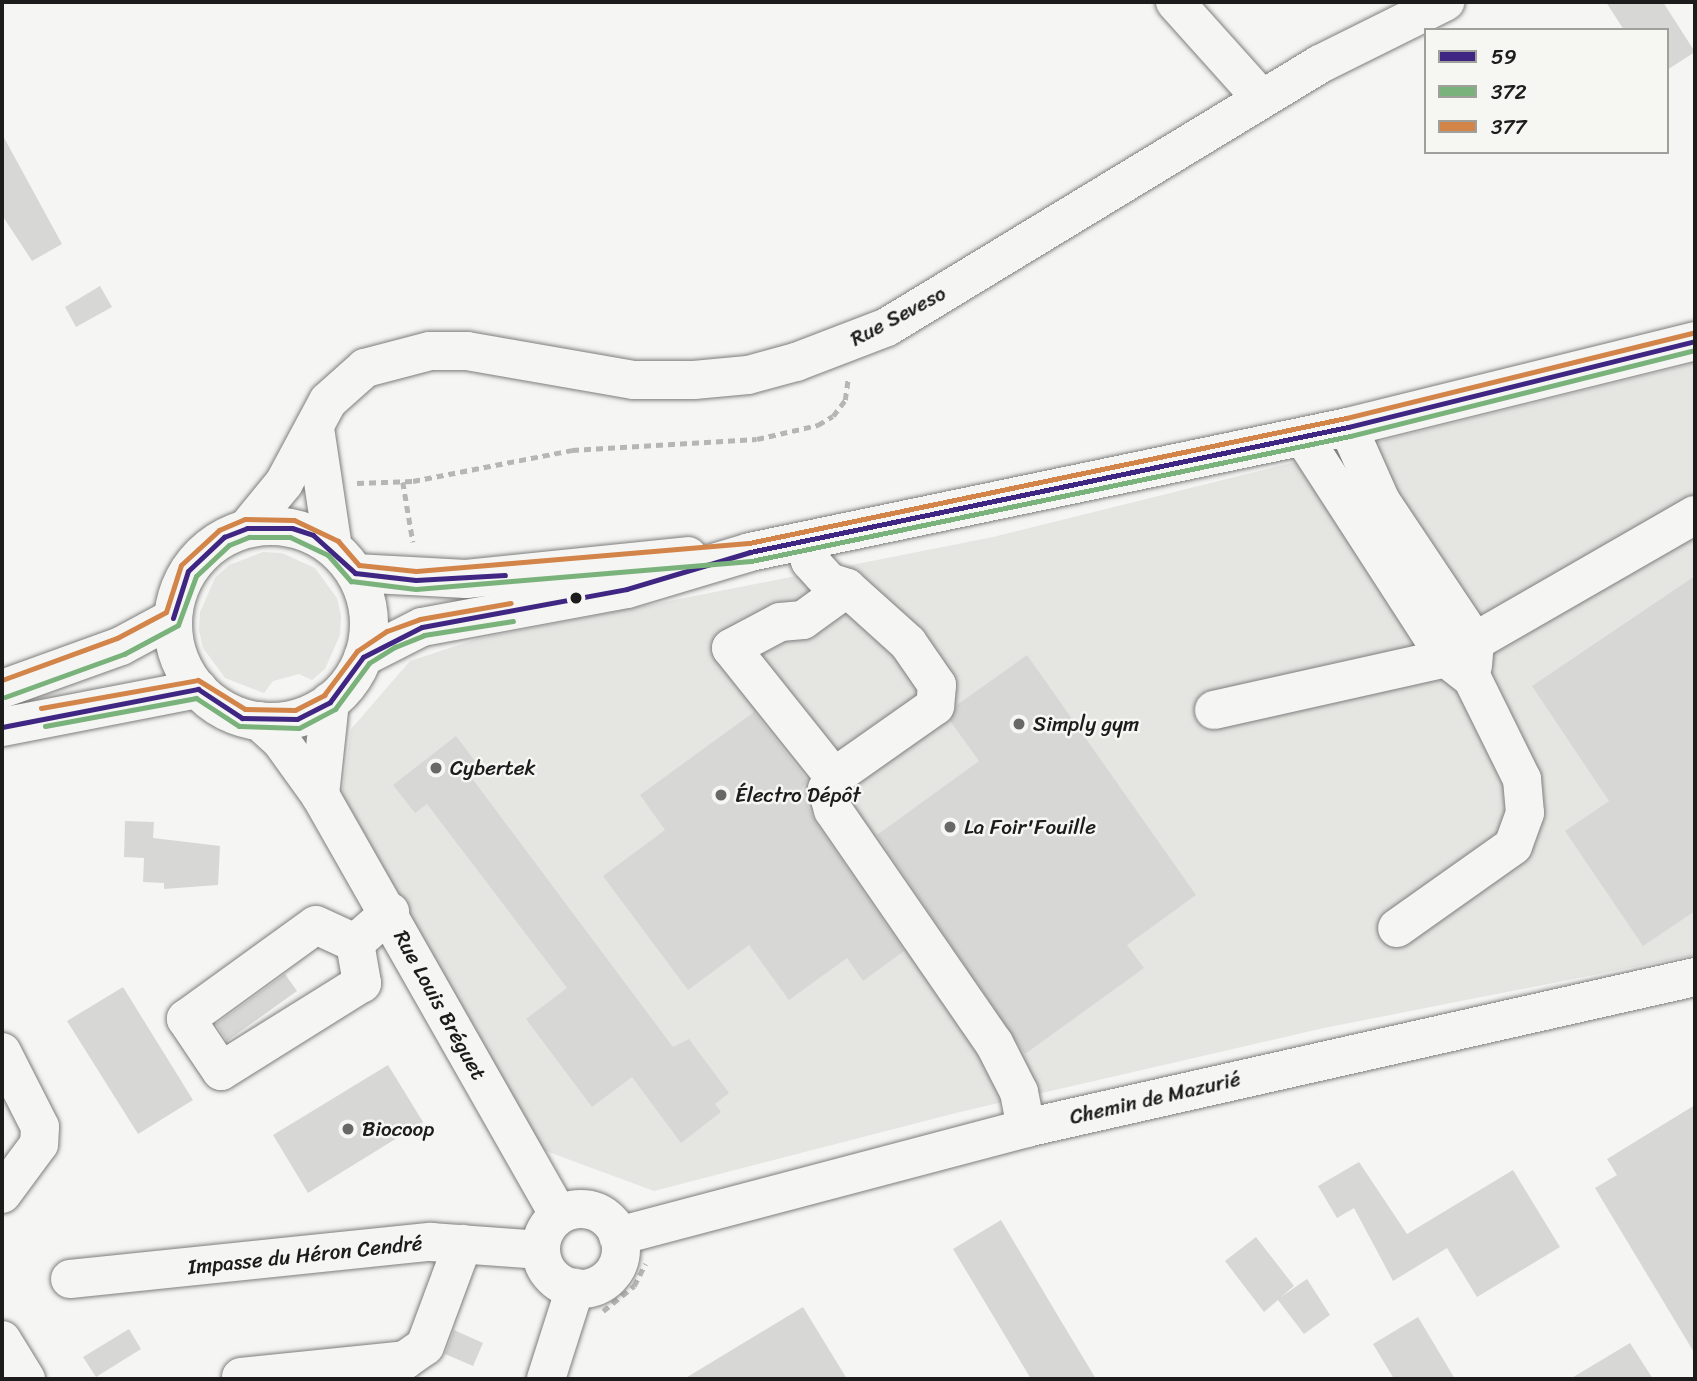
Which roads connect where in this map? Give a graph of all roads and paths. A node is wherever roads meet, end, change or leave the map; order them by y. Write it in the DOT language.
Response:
graph roads {
  1 [pos="1175,2"];
  2 [pos="1445,2"];
  3 [pos="1262,99"];
  4 [pos="1695,341"];
  5 [pos="838,348"];
  6 [pos="1348,427"];
  7 [pos="315,429"];
  8 [pos="1303,437"];
  9 [pos="321,490"];
  10 [pos="1695,515"];
  11 [pos="247,528"];
  12 [pos="804,541"];
  13 [pos="750,552"];
  14 [pos="344,560"];
  15 [pos="847,588"];
  16 [pos="173,618"];
  17 [pos="363,657"];
  18 [pos="1464,659"];
  19 [pos="2,689"];
  20 [pos="198,689"];
  21 [pos="330,702"];
  22 [pos="1214,710"];
  23 [pos="259,722"];
  24 [pos="2,727"];
  25 [pos="834,777"];
  26 [pos="320,795"];
  27 [pos="390,912"];
  28 [pos="1397,928"];
  29 [pos="355,943"];
  30 [pos="1695,977"];
  31 [pos="2,1052"];
  32 [pos="1026,1128"];
  33 [pos="2,1194"];
  34 [pos="559,1215"];
  35 [pos="618,1236"];
  36 [pos="463,1244"];
  37 [pos="541,1250"];
  38 [pos="652,1258"];
  39 [pos="70,1279"];
  40 [pos="587,1302"];
  41 [pos="2,1340"];
  42 [pos="241,1377"];
  43 [pos="26,1379"];
  44 [pos="546,1379"];
  1 -- 3 [label="street"];
  2 -- 3 [label="street, Rue Seveso"];
  3 -- 5 [label="street, Rue Seveso"];
  4 -- 6 [label="street"];
  5 -- 7 [label="street, Rue Seveso"];
  5 -- 9 [label="path"];
  6 -- 8 [label="street"];
  6 -- 18 [label="street"];
  7 -- 9 [label="street"];
  7 -- 11 [label="street, Rue Seveso"];
  8 -- 12 [label="street"];
  8 -- 18 [label="street"];
  9 -- 14 [label="street"];
  10 -- 18 [label="street"];
  11 -- 14 [label="street"];
  11 -- 16 [label="street"];
  12 -- 13 [label="street"];
  12 -- 15 [label="street"];
  13 -- 14 [label="street"];
  13 -- 17 [label="street"];
  14 -- 17 [label="street"];
  15 -- 25 [label="street"];
  15 -- 25 [label="street"];
  16 -- 19 [label="street"];
  16 -- 20 [label="street"];
  17 -- 21 [label="street"];
  18 -- 22 [label="street"];
  18 -- 28 [label="street"];
  20 -- 23 [label="street"];
  20 -- 24 [label="street"];
  21 -- 23 [label="street"];
  21 -- 26 [label="street"];
  23 -- 26 [label="street, Rue Louis Bréguet"];
  25 -- 32 [label="street"];
  26 -- 27 [label="street, Rue Louis Bréguet"];
  27 -- 29 [label="street"];
  27 -- 34 [label="street, Rue Louis Bréguet"];
  30 -- 32 [label="street, Chemin de Mazurié"];
  31 -- 33 [label="street"];
  32 -- 35 [label="street, Chemin de Mazurié"];
  34 -- 35 [label="street"];
  34 -- 37 [label="street"];
  35 -- 40 [label="street"];
  36 -- 37 [label="street, Impasse du Héron Cendré"];
  36 -- 39 [label="street, Impasse du Héron Cendré"];
  36 -- 42 [label="street"];
  37 -- 40 [label="street"];
  38 -- 40 [label="path"];
  40 -- 44 [label="street"];
  41 -- 43 [label="street"];
}
